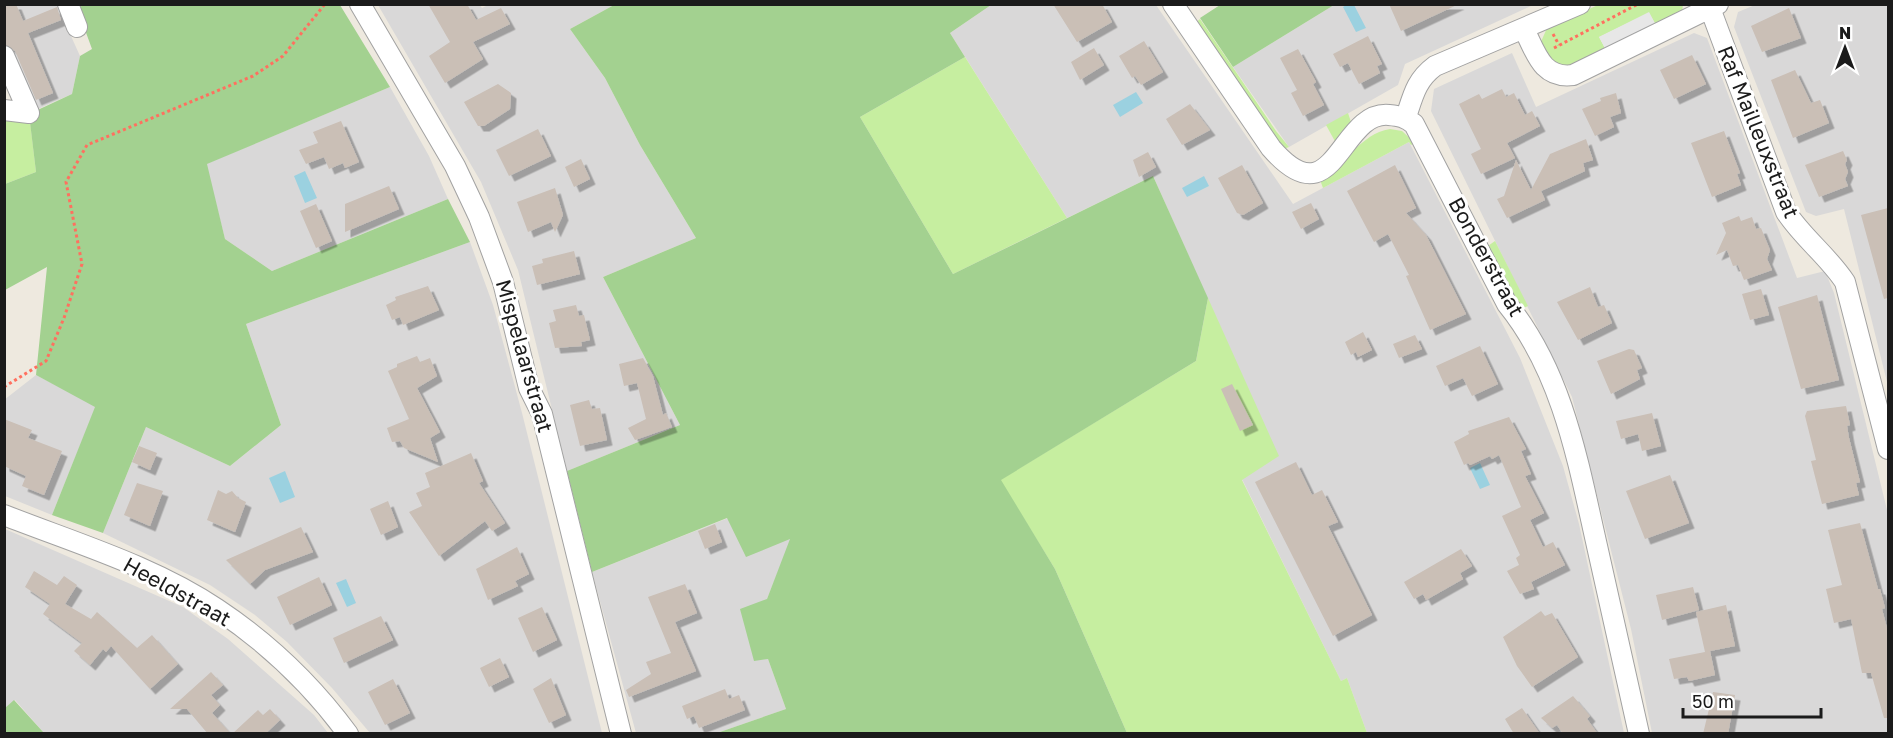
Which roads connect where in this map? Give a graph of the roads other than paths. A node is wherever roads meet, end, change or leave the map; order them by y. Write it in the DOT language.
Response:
graph roads {
  1 [pos="68,4"];
  2 [pos="360,4"];
  3 [pos="1173,4"];
  4 [pos="1580,4"];
  5 [pos="1714,6"];
  6 [pos="77,27"];
  7 [pos="1524,29"];
  8 [pos="4,56"];
  9 [pos="4,72"];
  10 [pos="12,107"];
  11 [pos="1406,117"];
  12 [pos="1888,449"];
  13 [pos="4,515"];
  14 [pos="348,734"];
  15 [pos="621,734"];
  16 [pos="1639,734"];
  1 -- 6 [label="street"];
  2 -- 15 [label="street, Mispelaarstraat"];
  3 -- 11 [label="street"];
  4 -- 7 [label="street"];
  5 -- 7 [label="street"];
  5 -- 12 [label="street, Raf Mailleuxstraat"];
  7 -- 11 [label="street"];
  8 -- 10 [label="street"];
  9 -- 10 [label="street"];
  11 -- 16 [label="street, Bonderstraat"];
  13 -- 14 [label="street, Heeldstraat"];
}
